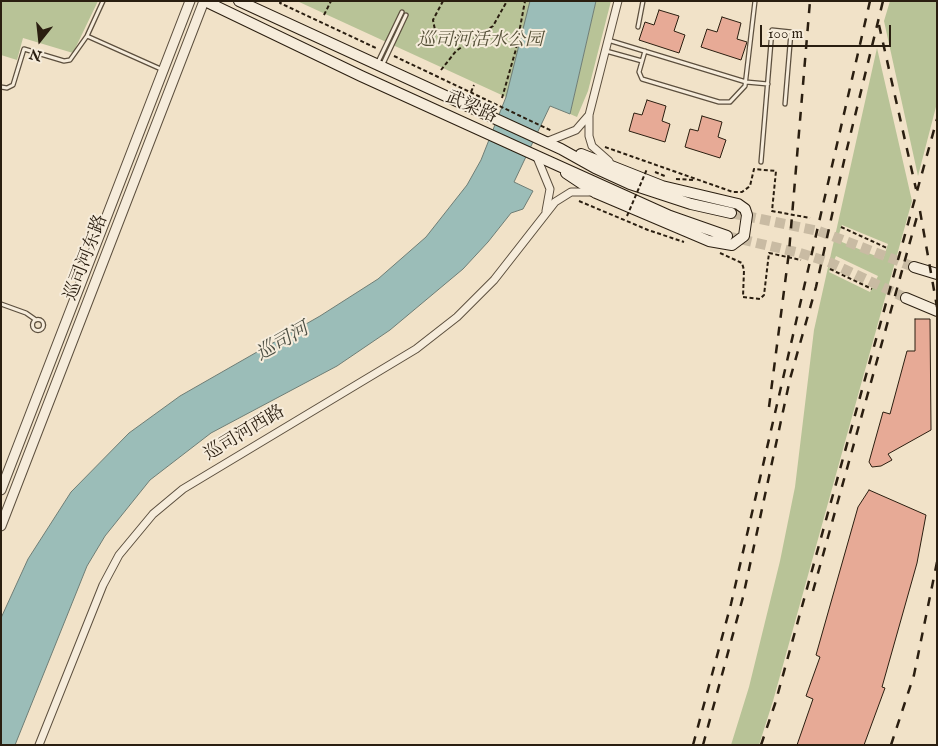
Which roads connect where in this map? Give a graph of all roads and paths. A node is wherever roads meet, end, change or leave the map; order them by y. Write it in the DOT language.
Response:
graph roads {
  1 [pos="103,1"];
  2 [pos="190,1"];
  3 [pos="205,1"];
  4 [pos="239,1"];
  5 [pos="330,1"];
  6 [pos="443,1"];
  7 [pos="507,1"];
  8 [pos="525,1"];
  9 [pos="618,1"];
  10 [pos="643,1"];
  11 [pos="755,1"];
  12 [pos="402,12"];
  13 [pos="406,15"];
  14 [pos="324,16"];
  15 [pos="638,27"];
  16 [pos="87,36"];
  17 [pos="608,40"];
  18 [pos="471,41"];
  19 [pos="606,50"];
  20 [pos="645,51"];
  21 [pos="642,61"];
  22 [pos="380,65"];
  23 [pos="163,70"];
  24 [pos="441,70"];
  25 [pos="746,82"];
  26 [pos="768,84"];
  27 [pos="474,85"];
  28 [pos="1,87"];
  29 [pos="471,92"];
  30 [pos="502,97"];
  31 [pos="490,101"];
  32 [pos="785,104"];
  33 [pos="589,115"];
  34 [pos="541,125"];
  35 [pos="546,142"];
  36 [pos="590,142"];
  37 [pos="561,148"];
  38 [pos="532,154"];
  39 [pos="761,162"];
  40 [pos="558,165"];
  41 [pos="648,169"];
  42 [pos="630,174"];
  43 [pos="672,179"];
  44 [pos="696,180"];
  45 [pos="596,193"];
  46 [pos="565,195"];
  47 [pos="545,213"];
  48 [pos="731,214"];
  49 [pos="627,216"];
  50 [pos="810,218"];
  51 [pos="841,227"];
  52 [pos="727,236"];
  53 [pos="691,244"];
  54 [pos="887,248"];
  55 [pos="718,252"];
  56 [pos="801,260"];
  57 [pos="914,267"];
  58 [pos="830,269"];
  59 [pos="937,274"];
  60 [pos="872,289"];
  61 [pos="906,298"];
  62 [pos="1,304"];
  63 [pos="937,311"];
  64 [pos="36,320"];
  65 [pos="2,485"];
  66 [pos="16,488"];
  67 [pos="1,526"];
  68 [pos="39,745"];
  1 -- 16 [label="lane"];
  2 -- 23 [label="street, 巡司河东路"];
  3 -- 38 [label="main road, 武梁路"];
  3 -- 66 [label="street, 巡司河东路"];
  4 -- 22 [label="main road, 武梁路"];
  5 -- 14 [label="path"];
  6 -- 18 [label="path"];
  7 -- 18 [label="path"];
  8 -- 30 [label="path"];
  9 -- 17 [label="street"];
  10 -- 15 [label="lane"];
  11 -- 25 [label="lane"];
  12 -- 22 [label="lane"];
  13 -- 22 [label="lane"];
  16 -- 23 [label="lane"];
  16 -- 28 [label="lane"];
  17 -- 19 [label="street"];
  17 -- 20 [label="lane"];
  18 -- 24 [label="path"];
  19 -- 21 [label="lane"];
  19 -- 33 [label="street"];
  20 -- 21 [label="lane"];
  20 -- 25 [label="lane"];
  21 -- 25 [label="lane"];
  22 -- 35 [label="main road, 武梁路"];
  23 -- 65 [label="street, 巡司河东路"];
  25 -- 26 [label="lane"];
  26 -- 32 [label="lane"];
  26 -- 39 [label="lane"];
  27 -- 29 [label="path"];
  31 -- 34 [label="path"];
  33 -- 35 [label="street"];
  33 -- 36 [label="street"];
  35 -- 37 [label="main road, 武梁路"];
  36 -- 42 [label="street"];
  36 -- 44 [label="path"];
  37 -- 42 [label="main road"];
  37 -- 48 [label="main road, 武梁路"];
  38 -- 40 [label="main road, 武梁路"];
  38 -- 47 [label="street, 巡司河西路"];
  40 -- 45 [label="main road"];
  40 -- 52 [label="main road, 武梁路"];
  41 -- 49 [label="path, bridge"];
  42 -- 45 [label="main road"];
  43 -- 44 [label="path"];
  44 -- 50 [label="path"];
  45 -- 46 [label="street"];
  46 -- 47 [label="street, 巡司河西路"];
  46 -- 53 [label="path"];
  47 -- 68 [label="street, 巡司河西路"];
  51 -- 54 [label="path"];
  55 -- 56 [label="path"];
  57 -- 59 [label="main road"];
  58 -- 60 [label="path"];
  61 -- 63 [label="main road"];
  62 -- 64 [label="lane"];
  65 -- 66 [label="street"];
  66 -- 67 [label="street, 巡司河东路"];
}
